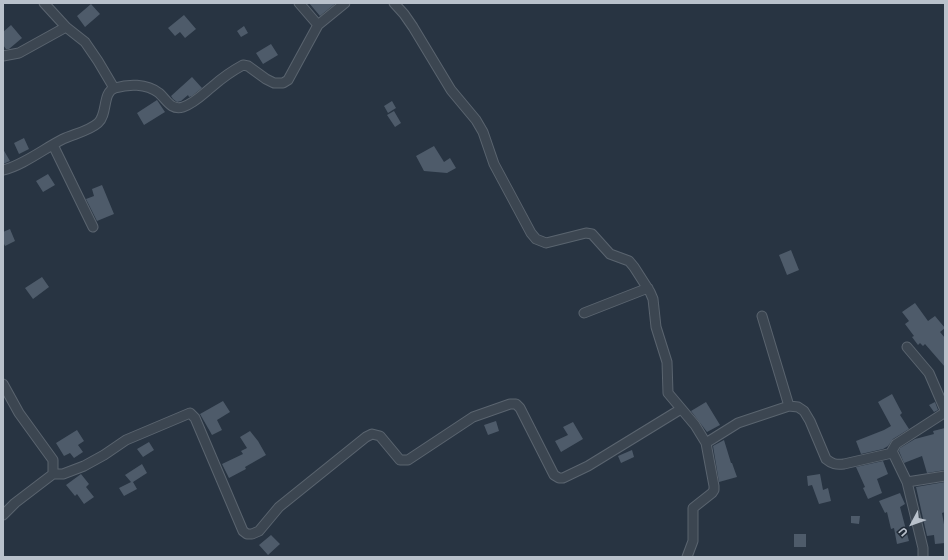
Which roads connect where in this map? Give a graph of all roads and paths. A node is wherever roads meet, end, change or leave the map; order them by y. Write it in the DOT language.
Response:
graph roads {
  1 [pos="44,3"];
  2 [pos="299,3"];
  3 [pos="345,3"];
  4 [pos="394,3"];
  5 [pos="318,25"];
  6 [pos="66,27"];
  7 [pos="3,56"];
  8 [pos="114,88"];
  9 [pos="53,145"];
  10 [pos="3,170"];
  11 [pos="93,228"];
  12 [pos="648,288"];
  13 [pos="584,312"];
  14 [pos="762,316"];
  15 [pos="907,347"];
  16 [pos="3,384"];
  17 [pos="789,406"];
  18 [pos="681,409"];
  19 [pos="706,443"];
  20 [pos="892,453"];
  21 [pos="53,474"];
  22 [pos="945,476"];
  23 [pos="907,482"];
  24 [pos="3,515"];
  25 [pos="688,557"];
  26 [pos="923,557"];
  1 -- 6 [label="street"];
  2 -- 5 [label="street"];
  3 -- 5 [label="street"];
  4 -- 12 [label="street"];
  5 -- 8 [label="street"];
  6 -- 7 [label="street"];
  6 -- 8 [label="street"];
  8 -- 9 [label="street"];
  9 -- 10 [label="street"];
  9 -- 11 [label="street"];
  12 -- 13 [label="street"];
  12 -- 18 [label="street"];
  14 -- 17 [label="street"];
  15 -- 20 [label="street"];
  16 -- 21 [label="street"];
  17 -- 19 [label="street"];
  17 -- 20 [label="street"];
  18 -- 19 [label="street"];
  18 -- 21 [label="street"];
  19 -- 25 [label="street"];
  20 -- 23 [label="street"];
  21 -- 24 [label="street"];
  22 -- 23 [label="street"];
  23 -- 26 [label="street"];
}
